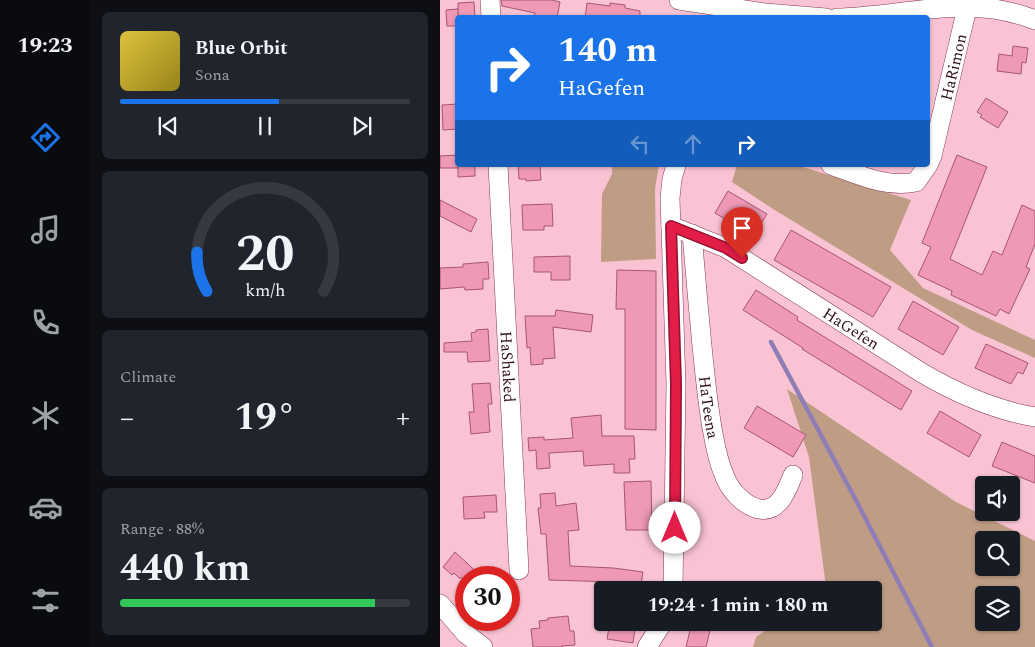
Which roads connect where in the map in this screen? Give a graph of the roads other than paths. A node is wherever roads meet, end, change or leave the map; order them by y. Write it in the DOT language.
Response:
graph roads {
  1 [pos="490,0"];
  2 [pos="679,0"];
  3 [pos="967,8"];
  4 [pos="491,15"];
  5 [pos="789,15"];
  6 [pos="879,15"];
  7 [pos="1035,20"];
  8 [pos="930,160"];
  9 [pos="498,167"];
  10 [pos="675,167"];
  11 [pos="837,167"];
  12 [pos="927,167"];
  13 [pos="671,226"];
  14 [pos="692,234"];
  15 [pos="1035,417"];
  16 [pos="793,475"];
  17 [pos="519,566"];
  18 [pos="674,581"];
  19 [pos="440,604"];
  20 [pos="657,631"];
  21 [pos="483,647"];
  22 [pos="647,647"];
  1 -- 4 [label="street"];
  2 -- 5 [label="street"];
  3 -- 6 [label="street"];
  3 -- 7 [label="street"];
  3 -- 8 [label="street, HaRimon"];
  9 -- 17 [label="street, HaShaked"];
  10 -- 13 [label="street"];
  11 -- 12 [label="street, HaRimon"];
  13 -- 14 [label="street, HaGefen"];
  13 -- 18 [label="street"];
  14 -- 15 [label="street, HaGefen"];
  14 -- 16 [label="street, HaTeena"];
  19 -- 21 [label="street"];
  20 -- 22 [label="street"];
}
